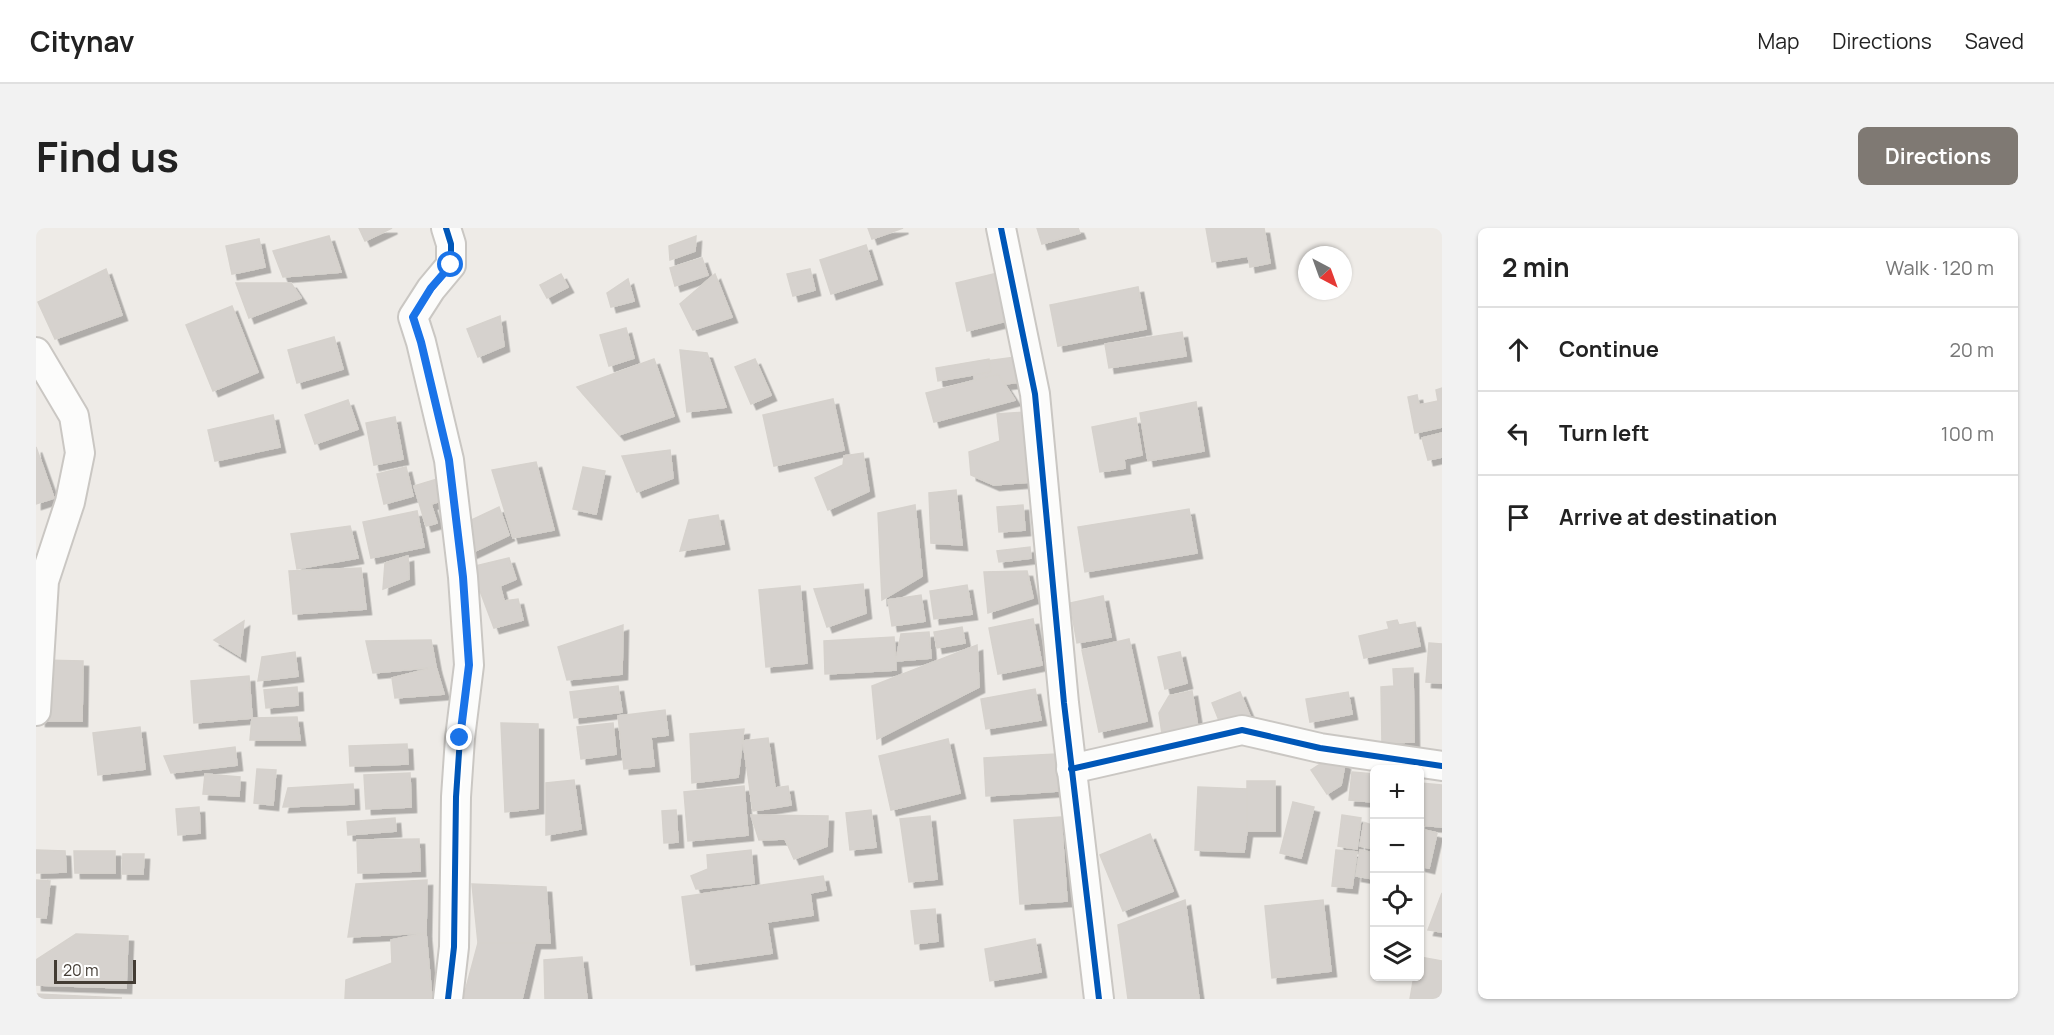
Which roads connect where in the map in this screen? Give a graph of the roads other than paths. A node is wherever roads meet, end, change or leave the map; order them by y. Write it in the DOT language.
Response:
graph roads {
  1 [pos="446,228"];
  2 [pos="1001,228"];
  3 [pos="36,352"];
  4 [pos="36,711"];
  5 [pos="1442,766"];
  6 [pos="1071,769"];
  7 [pos="448,999"];
  8 [pos="1099,999"];
  1 -- 7 [label="street"];
  2 -- 6 [label="street"];
  3 -- 4 [label="street"];
  5 -- 6 [label="street"];
  6 -- 8 [label="street"];
}
